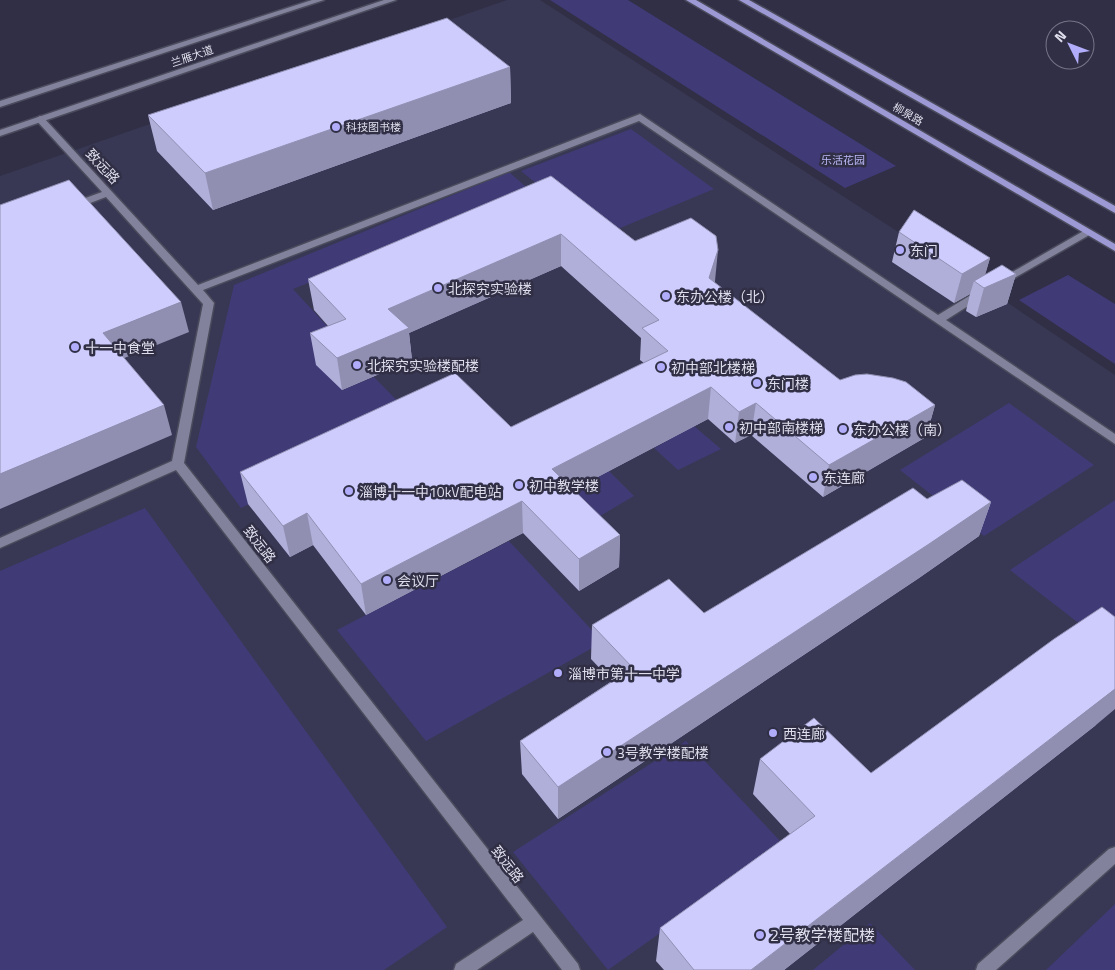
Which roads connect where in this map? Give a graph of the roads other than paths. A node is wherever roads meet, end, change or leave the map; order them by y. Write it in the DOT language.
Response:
graph roads {
  1 [pos="320,0"];
  2 [pos="392,0"];
  3 [pos="690,0"];
  4 [pos="743,0"];
  5 [pos="0,104"];
  6 [pos="40,119"];
  7 [pos="0,133"];
  8 [pos="108,193"];
  9 [pos="63,209"];
  10 [pos="1115,210"];
  11 [pos="1087,232"];
  12 [pos="1115,248"];
  13 [pos="196,289"];
  14 [pos="939,319"];
  15 [pos="1115,440"];
  16 [pos="178,464"];
  17 [pos="0,543"];
  18 [pos="1115,854"];
  19 [pos="534,922"];
  20 [pos="462,970"];
  21 [pos="572,970"];
  22 [pos="984,970"];
  1 -- 5 [label="street, 兰雁大道"];
  2 -- 6 [label="street, 兰雁大道"];
  3 -- 11 [label="main road, 柳泉路"];
  4 -- 10 [label="main road, 柳泉路"];
  6 -- 7 [label="street, 兰雁大道"];
  6 -- 8 [label="street, 致远路"];
  8 -- 9 [label="street"];
  8 -- 13 [label="street, 致远路"];
  11 -- 12 [label="main road, 柳泉路"];
  11 -- 14 [label="street"];
  13 -- 14 [label="street"];
  13 -- 16 [label="street, 致远路"];
  14 -- 15 [label="street"];
  16 -- 17 [label="street"];
  16 -- 19 [label="street, 致远路"];
  18 -- 22 [label="street"];
  19 -- 20 [label="street"];
  19 -- 21 [label="street, 致远路"];
}
